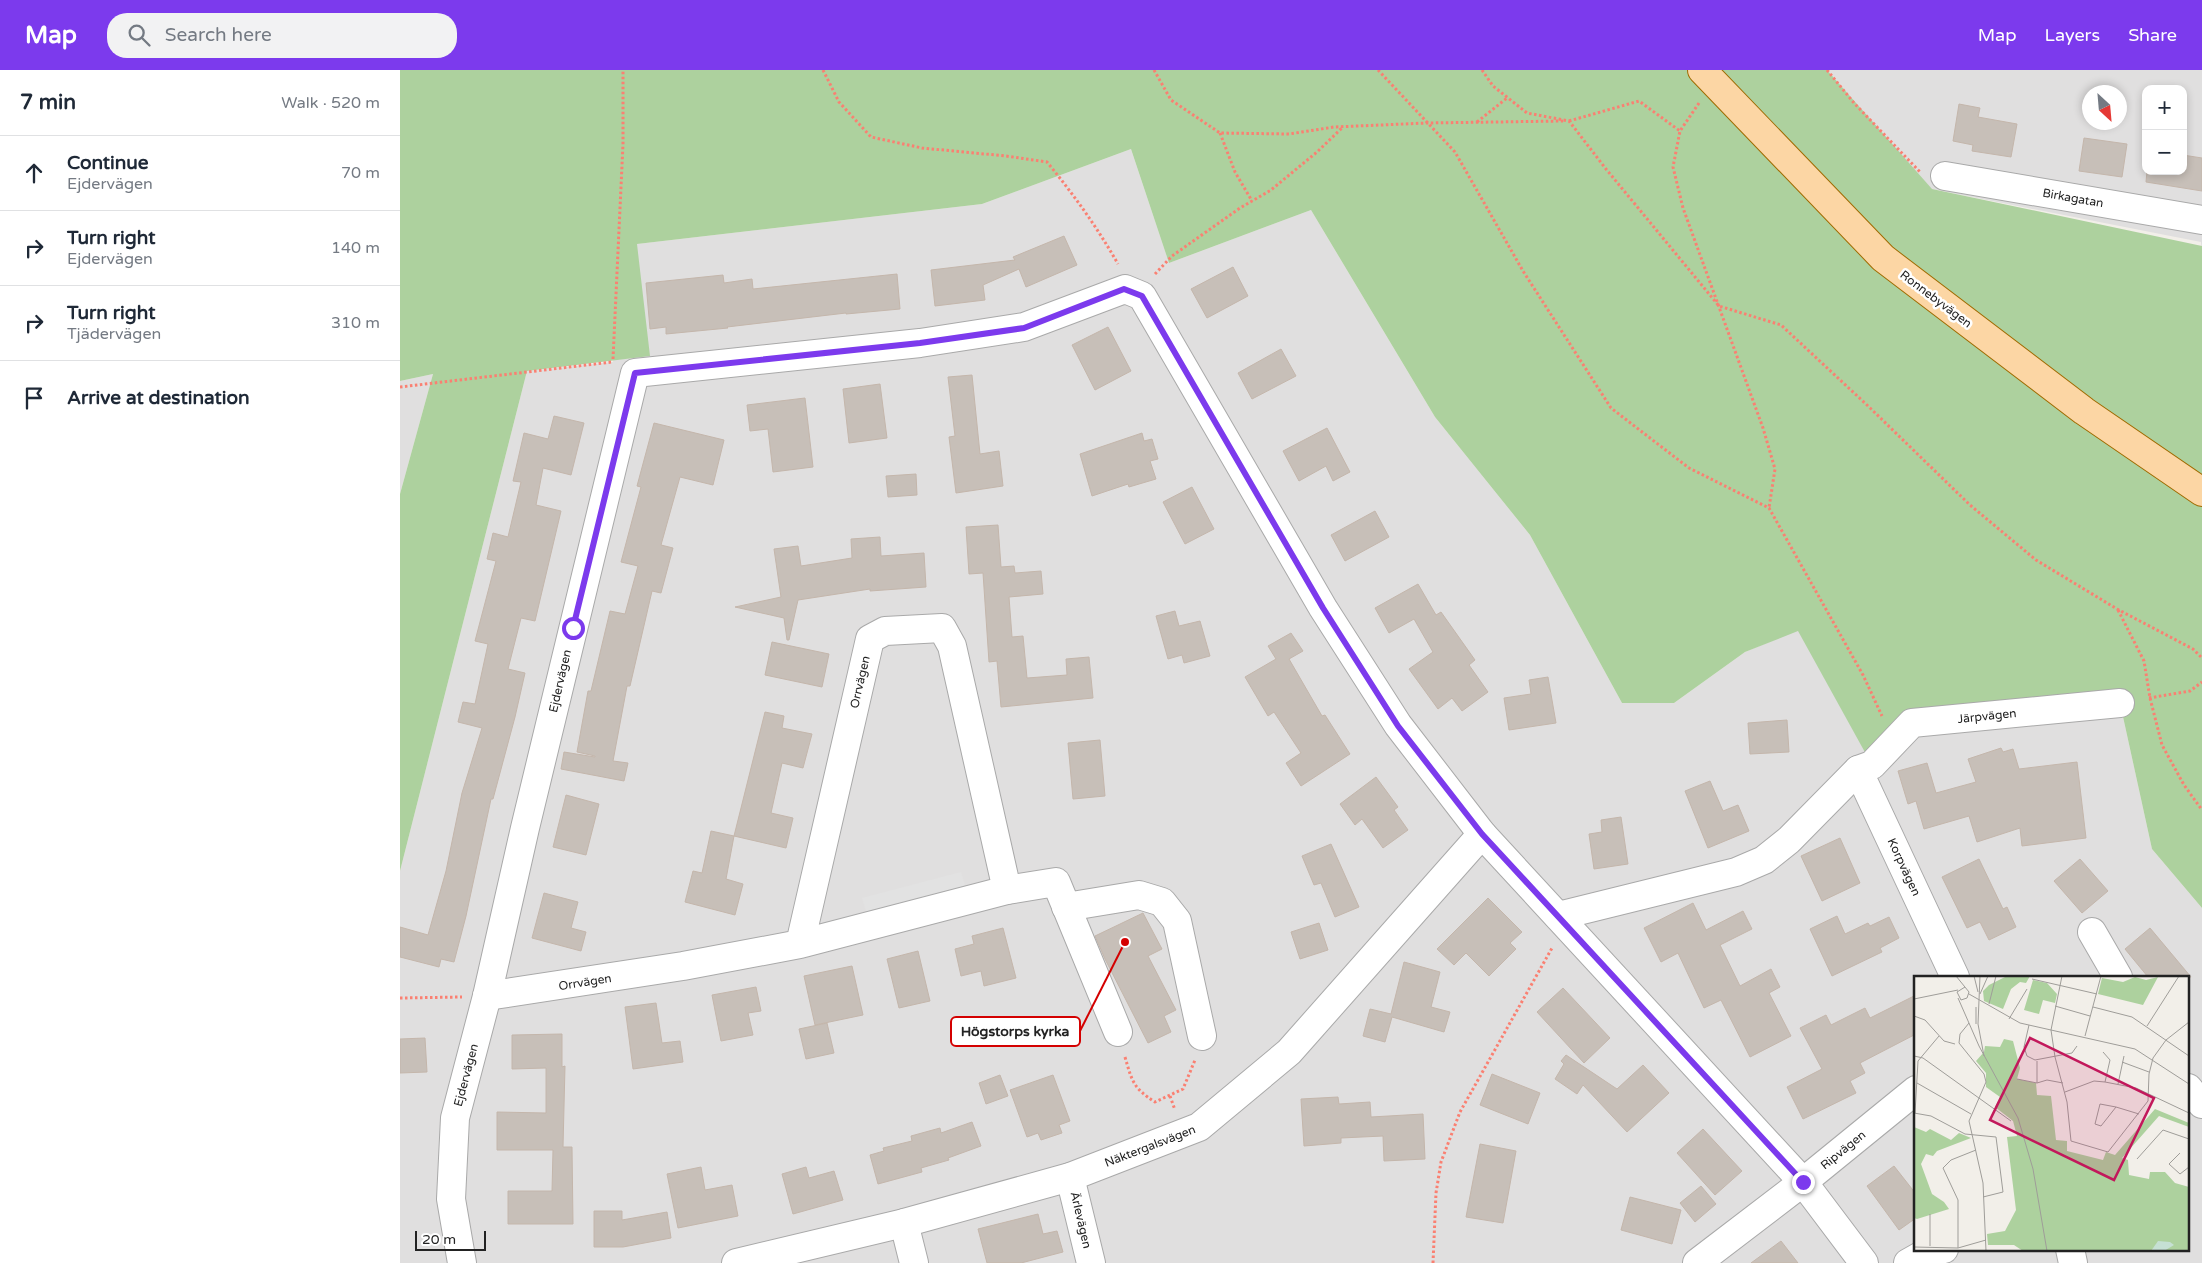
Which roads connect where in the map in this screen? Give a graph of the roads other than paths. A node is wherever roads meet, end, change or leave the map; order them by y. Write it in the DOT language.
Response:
graph roads {
  1 [pos="1702,70"];
  2 [pos="1945,176"];
  3 [pos="2202,220"];
  4 [pos="2202,492"];
  5 [pos="2120,703"];
  6 [pos="1865,767"];
  7 [pos="1482,834"];
  8 [pos="1008,890"];
  9 [pos="1066,907"];
  10 [pos="1562,919"];
  11 [pos="2092,932"];
  12 [pos="800,944"];
  13 [pos="1955,976"];
  14 [pos="2117,976"];
  15 [pos="487,996"];
  16 [pos="1118,1032"];
  17 [pos="1202,1036"];
  18 [pos="2190,1090"];
  19 [pos="1914,1092"];
  20 [pos="2202,1104"];
  21 [pos="1070,1177"];
  22 [pos="1803,1182"];
  23 [pos="904,1223"];
  24 [pos="1940,1250"];
  25 [pos="2070,1250"];
  26 [pos="462,1263"];
  27 [pos="736,1263"];
  28 [pos="914,1263"];
  29 [pos="1091,1263"];
  30 [pos="1698,1263"];
  31 [pos="1864,1263"];
  32 [pos="1908,1263"];
  33 [pos="2073,1263"];
  1 -- 4 [label="main road, Ronnebyvägen"];
  2 -- 3 [label="street, Birkagatan"];
  5 -- 6 [label="street, Järpvägen"];
  6 -- 10 [label="street, Järpvägen"];
  6 -- 13 [label="street, Korpvägen"];
  7 -- 10 [label="street"];
  7 -- 15 [label="street, Ejdervägen"];
  7 -- 21 [label="street, Näktergalsvägen"];
  8 -- 9 [label="street, Orrvägen"];
  8 -- 12 [label="street, Orrvägen"];
  8 -- 12 [label="street, Orrvägen"];
  9 -- 16 [label="street, Orrvägen"];
  9 -- 17 [label="street"];
  10 -- 22 [label="street"];
  11 -- 14 [label="street"];
  12 -- 15 [label="street, Orrvägen"];
  15 -- 26 [label="street, Ejdervägen"];
  18 -- 20 [label="street"];
  19 -- 22 [label="street, Ripvägen"];
  21 -- 23 [label="street, Näktergalsvägen"];
  21 -- 29 [label="street, Ärlevägen"];
  22 -- 30 [label="street, Ripvägen"];
  22 -- 31 [label="street"];
  23 -- 27 [label="street, Näktergalsvägen"];
  23 -- 28 [label="street"];
  24 -- 32 [label="street"];
  25 -- 33 [label="street"];
}
